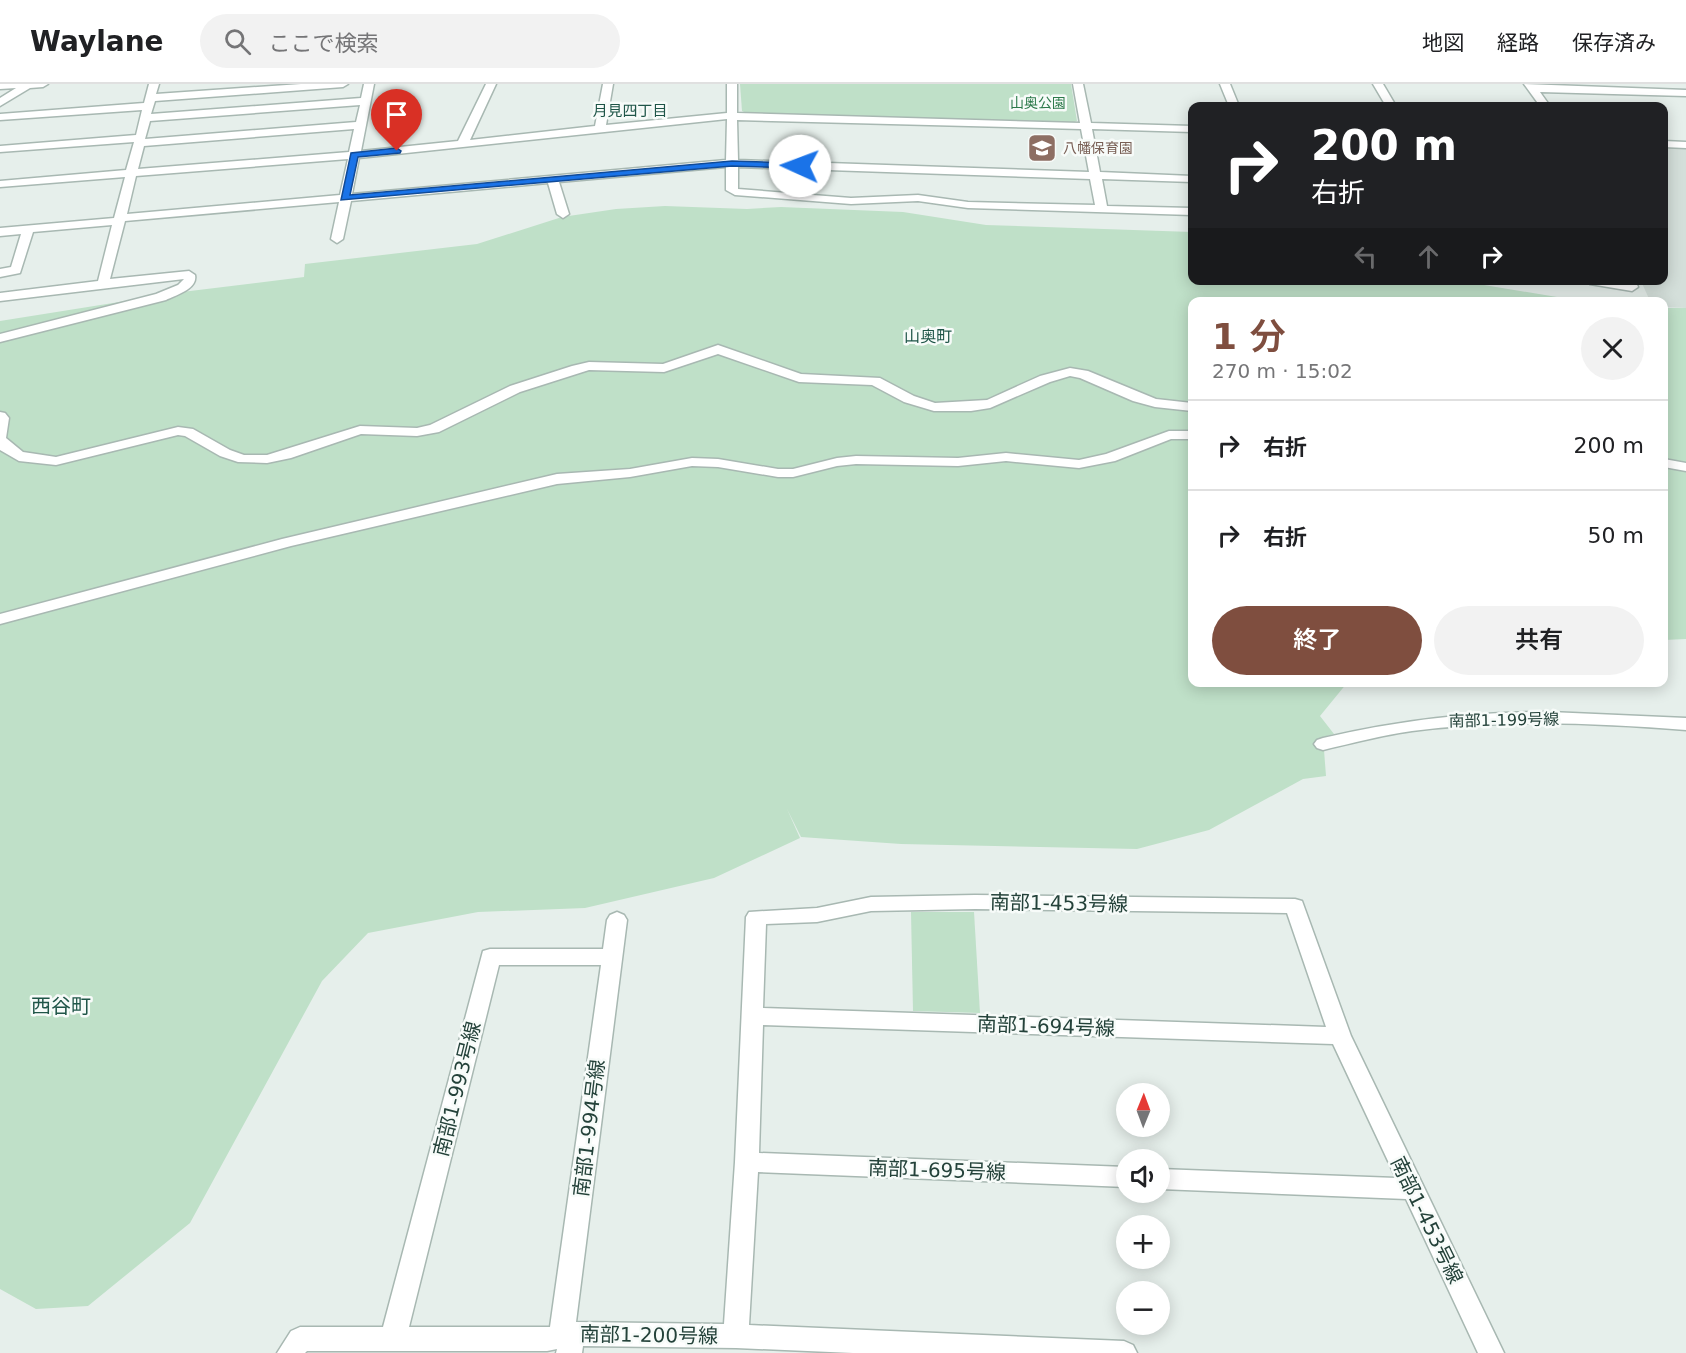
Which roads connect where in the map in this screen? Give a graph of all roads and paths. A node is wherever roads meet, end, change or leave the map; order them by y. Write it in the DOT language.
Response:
graph roads {
  1 [pos="43,84"];
  2 [pos="154,84"];
  3 [pos="343,84"];
  4 [pos="369,84"];
  5 [pos="490,84"];
  6 [pos="608,84"];
  7 [pos="732,84"];
  8 [pos="1078,84"];
  9 [pos="1225,84"];
  10 [pos="1378,84"];
  11 [pos="27,85"];
  12 [pos="0,86"];
  13 [pos="1530,86"];
  14 [pos="1686,93"];
  15 [pos="366,101"];
  16 [pos="1232,102"];
  17 [pos="1389,102"];
  18 [pos="1542,102"];
  19 [pos="0,103"];
  20 [pos="148,108"];
  21 [pos="732,116"];
  22 [pos="0,117"];
  23 [pos="361,125"];
  24 [pos="1086,126"];
  25 [pos="1188,129"];
  26 [pos="600,130"];
  27 [pos="139,141"];
  28 [pos="462,144"];
  29 [pos="1668,144"];
  30 [pos="1686,145"];
  31 [pos="0,149"];
  32 [pos="354,155"];
  33 [pos="732,163"];
  34 [pos="131,173"];
  35 [pos="1096,175"];
  36 [pos="553,179"];
  37 [pos="1188,179"];
  38 [pos="0,184"];
  39 [pos="345,198"];
  40 [pos="1102,210"];
  41 [pos="1188,212"];
  42 [pos="563,214"];
  43 [pos="119,220"];
  44 [pos="28,230"];
  45 [pos="0,232"];
  46 [pos="337,239"];
  47 [pos="0,273"];
  48 [pos="103,284"];
  49 [pos="0,297"];
  50 [pos="0,338"];
  51 [pos="1188,407"];
  52 [pos="0,416"];
  53 [pos="1188,435"];
  54 [pos="0,438"];
  55 [pos="1668,464"];
  56 [pos="1686,467"];
  57 [pos="0,619"];
  58 [pos="1686,724"];
  59 [pos="1323,744"];
  60 [pos="617,920"];
  61 [pos="611,957"];
  62 [pos="752,1016"];
  63 [pos="1340,1036"];
  64 [pos="747,1162"];
  65 [pos="1116,1178"];
  66 [pos="1170,1179"];
  67 [pos="1412,1189"];
  68 [pos="736,1336"];
  69 [pos="393,1338"];
  70 [pos="562,1340"];
  71 [pos="290,1353"];
  72 [pos="1124,1353"];
  73 [pos="1491,1353"];
  1 -- 11 [label="street"];
  2 -- 20 [label="street"];
  3 -- 20 [label="street"];
  4 -- 15 [label="street"];
  5 -- 28 [label="street"];
  6 -- 26 [label="street"];
  7 -- 21 [label="street"];
  8 -- 24 [label="street"];
  9 -- 16 [label="street"];
  10 -- 17 [label="street"];
  11 -- 12 [label="street"];
  11 -- 19 [label="street"];
  13 -- 14 [label="street"];
  13 -- 18 [label="street"];
  15 -- 20 [label="street"];
  15 -- 23 [label="street"];
  20 -- 22 [label="street"];
  20 -- 27 [label="street"];
  21 -- 24 [label="street"];
  21 -- 26 [label="street"];
  21 -- 33 [label="street"];
  23 -- 27 [label="street"];
  23 -- 32 [label="street"];
  24 -- 25 [label="street"];
  24 -- 35 [label="street"];
  26 -- 28 [label="street"];
  27 -- 31 [label="street"];
  27 -- 34 [label="street"];
  28 -- 32 [label="street"];
  29 -- 30 [label="street"];
  32 -- 34 [label="street"];
  32 -- 39 [label="street"];
  33 -- 35 [label="street"];
  33 -- 36 [label="street"];
  33 -- 40 [label="street"];
  34 -- 38 [label="street"];
  34 -- 43 [label="street"];
  35 -- 37 [label="street"];
  35 -- 40 [label="street"];
  36 -- 39 [label="street"];
  36 -- 42 [label="street"];
  39 -- 43 [label="street"];
  39 -- 46 [label="street"];
  40 -- 41 [label="street"];
  43 -- 44 [label="street"];
  43 -- 48 [label="street"];
  44 -- 45 [label="street"];
  44 -- 47 [label="street"];
  48 -- 49 [label="street"];
  48 -- 50 [label="street"];
  51 -- 54 [label="street"];
  52 -- 54 [label="street"];
  53 -- 57 [label="street"];
  55 -- 56 [label="street"];
  58 -- 59 [label="street, 南部1-199号線"];
  60 -- 61 [label="street, 南部1-994号線"];
  61 -- 69 [label="street, 南部1-993号線"];
  61 -- 70 [label="street, 南部1-994号線"];
  62 -- 63 [label="street, 南部1-694号線"];
  62 -- 63 [label="street, 南部1-453号線"];
  62 -- 64 [label="street, 南部1-453号線"];
  63 -- 67 [label="street, 南部1-453号線"];
  64 -- 65 [label="street, 南部1-695号線"];
  64 -- 68 [label="street, 南部1-453号線"];
  66 -- 67 [label="street"];
  67 -- 73 [label="street, 南部1-453号線"];
  68 -- 70 [label="street, 南部1-200号線"];
  68 -- 72 [label="street, 南部1-200号線"];
  69 -- 70 [label="street, 南部1-200号線"];
  69 -- 71 [label="street, 南部1-200号線"];
}
